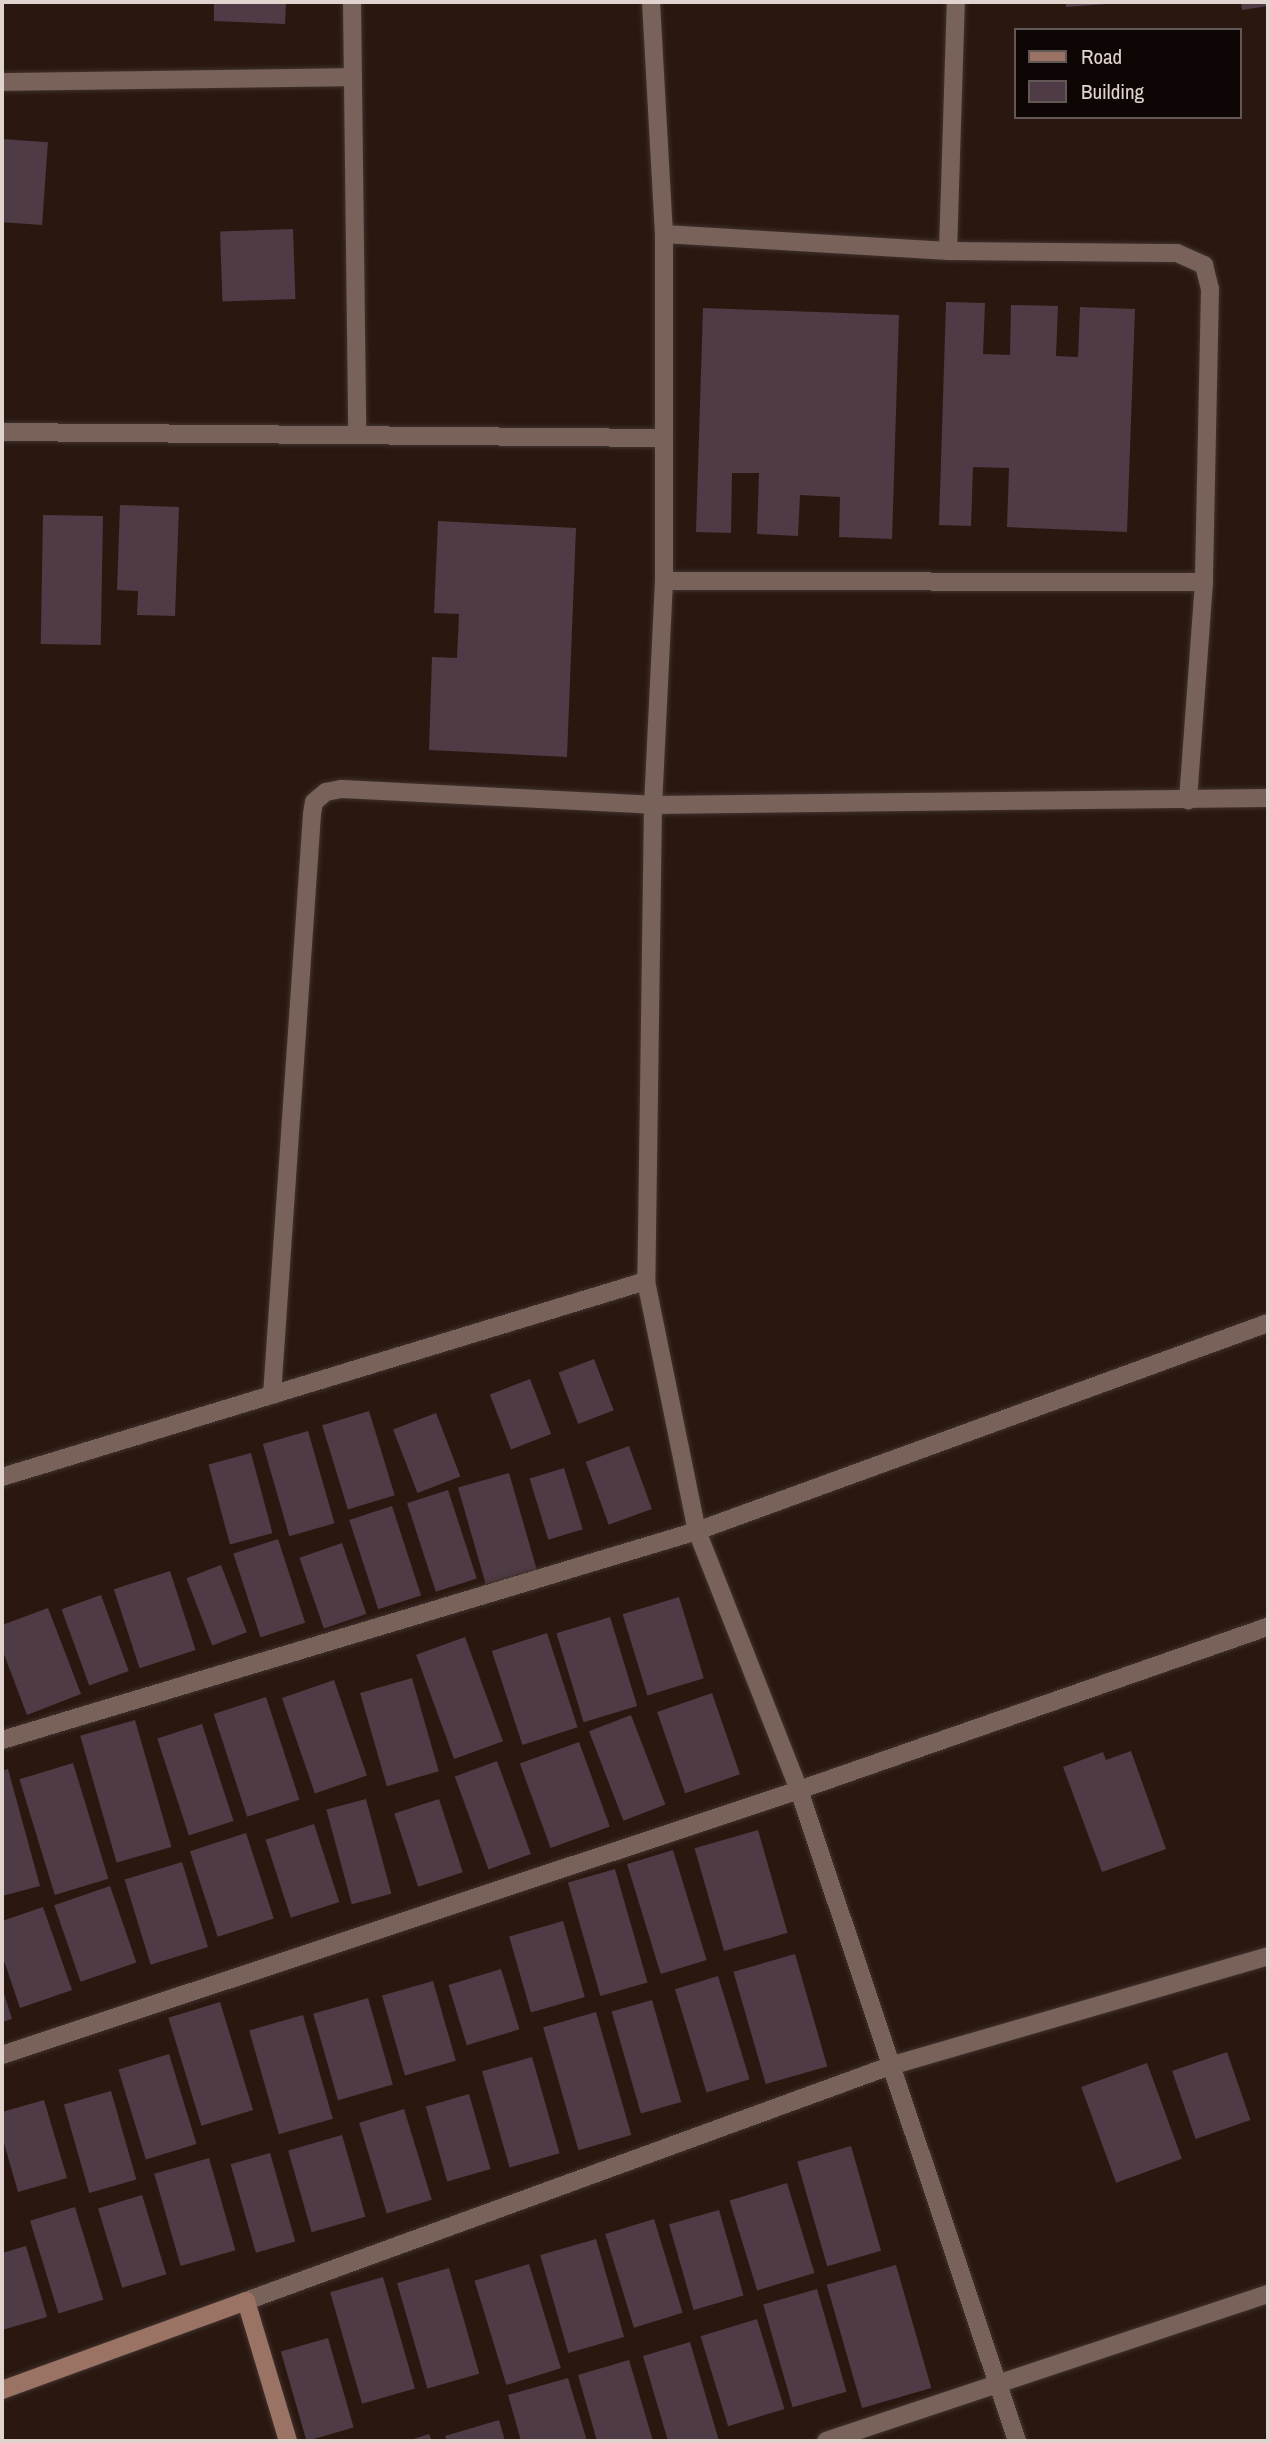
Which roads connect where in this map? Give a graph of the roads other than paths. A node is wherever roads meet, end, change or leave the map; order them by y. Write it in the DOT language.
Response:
graph roads {
  1 [pos="352,2"];
  2 [pos="651,2"];
  3 [pos="956,2"];
  4 [pos="353,77"];
  5 [pos="2,82"];
  6 [pos="664,234"];
  7 [pos="948,251"];
  8 [pos="2,432"];
  9 [pos="357,434"];
  10 [pos="664,438"];
  11 [pos="664,581"];
  12 [pos="1204,582"];
  13 [pos="1268,798"];
  14 [pos="1188,800"];
  15 [pos="653,805"];
  16 [pos="646,1282"];
  17 [pos="1268,1323"];
  18 [pos="272,1395"];
  19 [pos="2,1477"];
  20 [pos="697,1531"];
  21 [pos="1268,1627"];
  22 [pos="2,1740"];
  23 [pos="799,1790"];
  24 [pos="1268,1956"];
  25 [pos="2,2054"];
  26 [pos="890,2066"];
  27 [pos="1268,2294"];
  28 [pos="246,2301"];
  29 [pos="1001,2386"];
  30 [pos="2,2390"];
  31 [pos="288,2441"];
  32 [pos="826,2441"];
  33 [pos="1017,2441"];
  1 -- 4 [label="street"];
  2 -- 6 [label="street"];
  3 -- 7 [label="street"];
  4 -- 5 [label="street"];
  4 -- 9 [label="street"];
  6 -- 7 [label="street"];
  6 -- 10 [label="street"];
  7 -- 12 [label="street"];
  8 -- 9 [label="street"];
  9 -- 10 [label="street"];
  10 -- 11 [label="street"];
  11 -- 12 [label="street"];
  11 -- 15 [label="street"];
  12 -- 14 [label="street"];
  13 -- 14 [label="street"];
  14 -- 15 [label="street"];
  15 -- 16 [label="street"];
  15 -- 18 [label="street"];
  16 -- 18 [label="street"];
  16 -- 20 [label="street"];
  17 -- 20 [label="street"];
  18 -- 19 [label="street"];
  20 -- 22 [label="street"];
  20 -- 23 [label="street"];
  21 -- 23 [label="street"];
  23 -- 25 [label="street"];
  23 -- 26 [label="street"];
  24 -- 26 [label="street"];
  26 -- 28 [label="street"];
  26 -- 29 [label="street"];
  27 -- 29 [label="street"];
  28 -- 30 [label="street"];
  28 -- 31 [label="street"];
  29 -- 32 [label="street"];
  29 -- 33 [label="street"];
}
